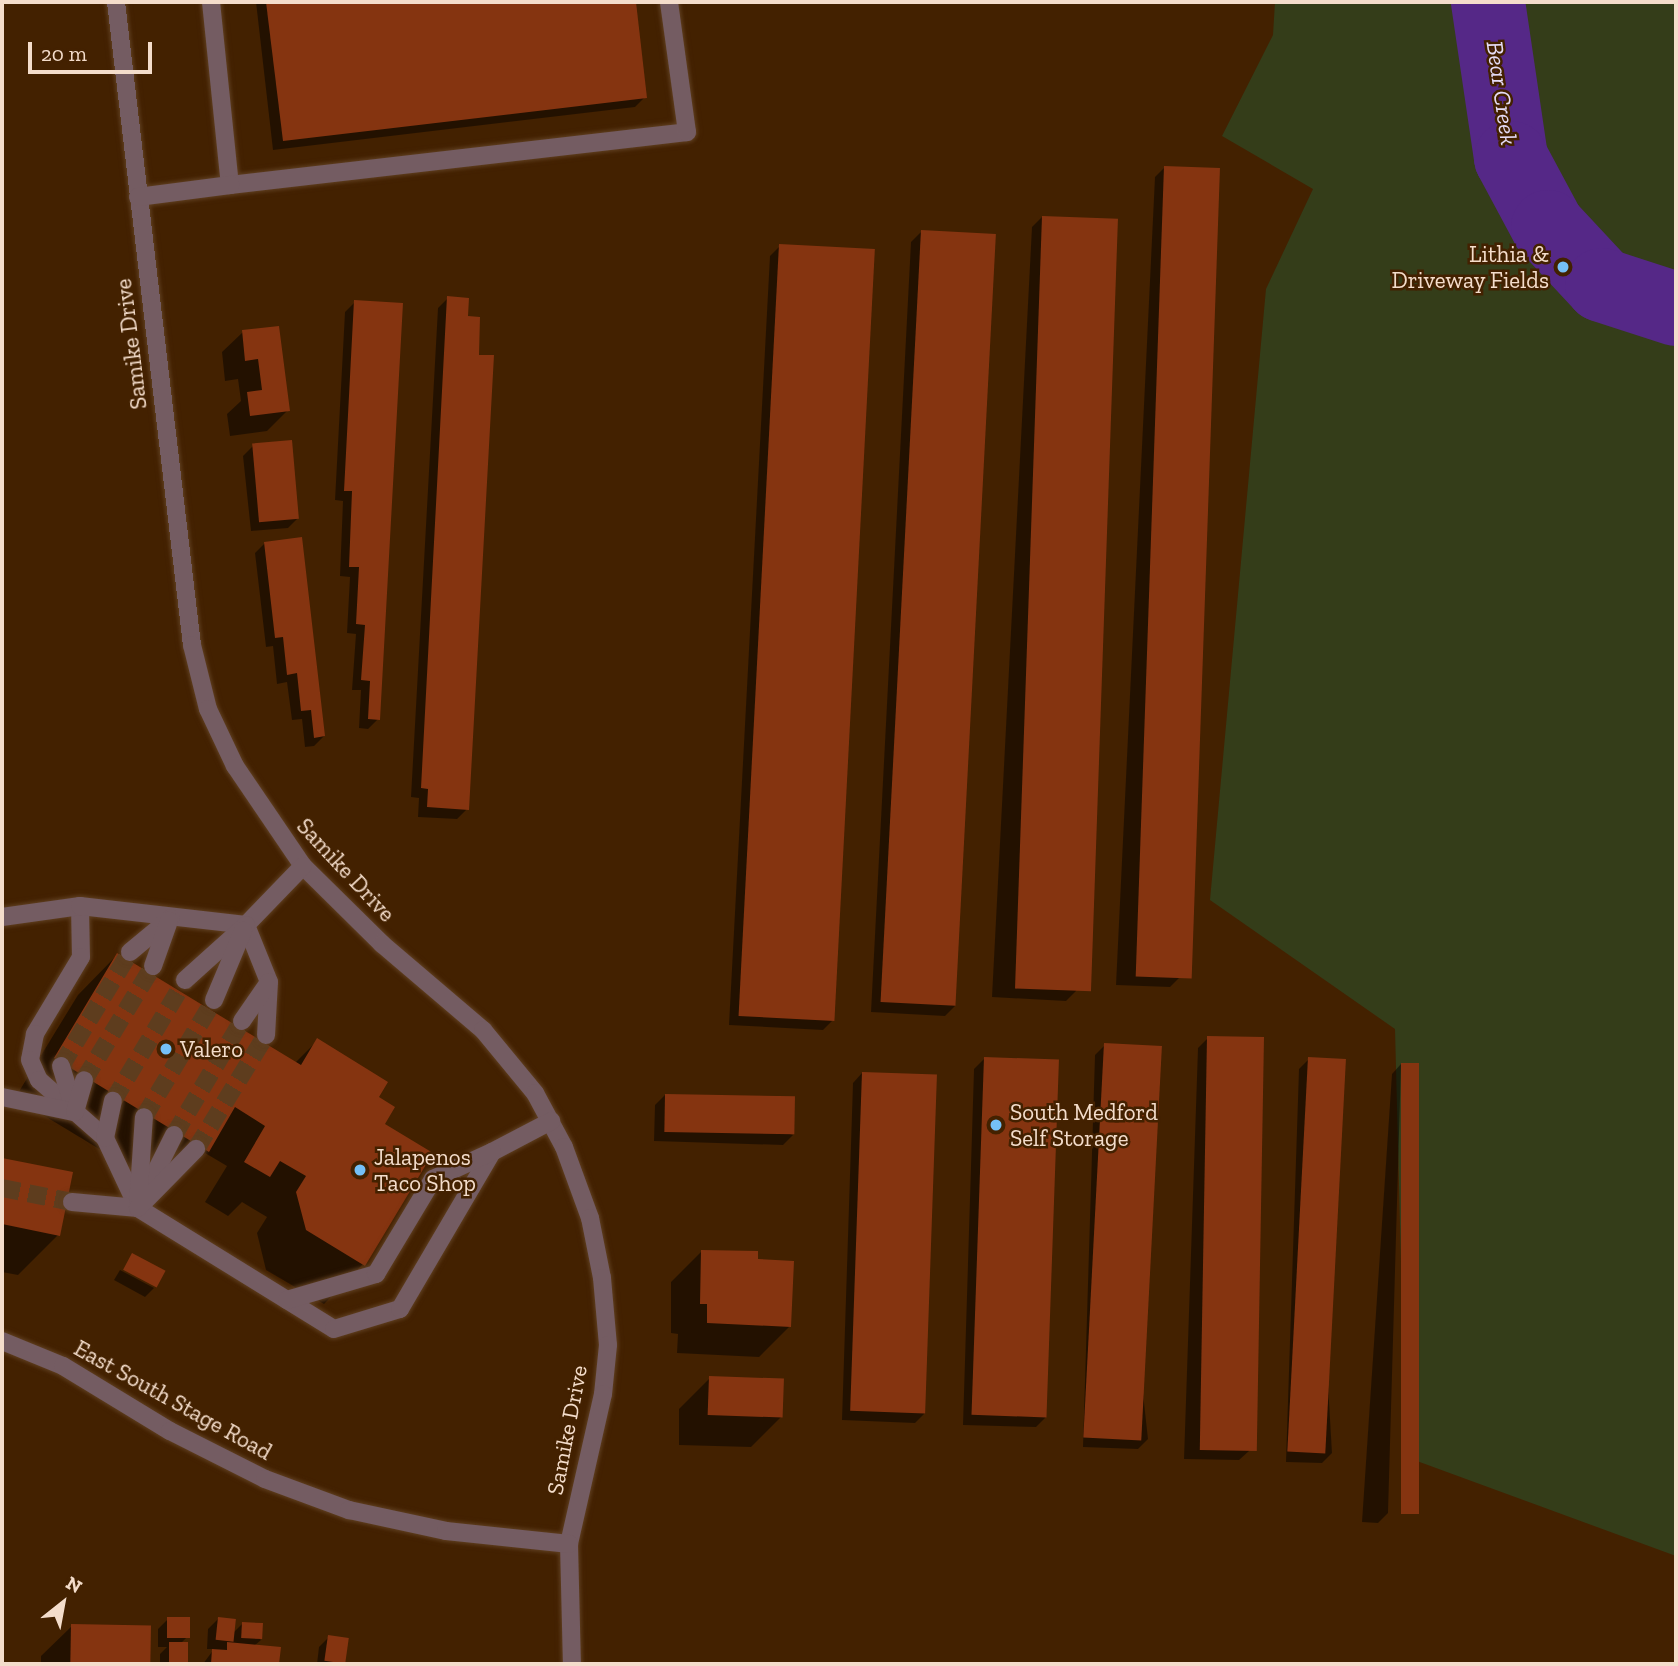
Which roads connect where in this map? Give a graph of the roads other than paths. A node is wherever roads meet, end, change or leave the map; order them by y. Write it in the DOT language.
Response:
graph roads {
  1 [pos="116,2"];
  2 [pos="211,2"];
  3 [pos="669,2"];
  4 [pos="230,185"];
  5 [pos="138,197"];
  6 [pos="303,866"];
  7 [pos="80,906"];
  8 [pos="2,917"];
  9 [pos="170,918"];
  10 [pos="246,925"];
  11 [pos="130,952"];
  12 [pos="153,966"];
  13 [pos="185,980"];
  14 [pos="270,982"];
  15 [pos="214,1000"];
  16 [pos="242,1021"];
  17 [pos="266,1035"];
  18 [pos="61,1066"];
  19 [pos="83,1080"];
  20 [pos="2,1097"];
  21 [pos="113,1101"];
  22 [pos="75,1112"];
  23 [pos="144,1117"];
  24 [pos="551,1121"];
  25 [pos="174,1135"];
  26 [pos="105,1138"];
  27 [pos="196,1150"];
  28 [pos="492,1153"];
  29 [pos="72,1202"];
  30 [pos="138,1208"];
  31 [pos="287,1300"];
  32 [pos="2,1341"];
  33 [pos="569,1544"];
  34 [pos="572,1664"];
  1 -- 5 [label="street, Samike Drive"];
  2 -- 4 [label="street"];
  3 -- 4 [label="street"];
  4 -- 5 [label="street"];
  5 -- 6 [label="street, Samike Drive"];
  6 -- 10 [label="street"];
  6 -- 24 [label="street, Samike Drive"];
  7 -- 8 [label="street"];
  7 -- 9 [label="street"];
  7 -- 22 [label="street"];
  9 -- 10 [label="street"];
  9 -- 11 [label="street"];
  9 -- 12 [label="street"];
  10 -- 13 [label="street"];
  10 -- 14 [label="street"];
  10 -- 15 [label="street"];
  14 -- 16 [label="street"];
  14 -- 17 [label="street"];
  18 -- 22 [label="street"];
  19 -- 22 [label="street"];
  20 -- 22 [label="street"];
  21 -- 26 [label="street"];
  22 -- 26 [label="street"];
  23 -- 30 [label="street"];
  24 -- 28 [label="street"];
  24 -- 33 [label="street, Samike Drive"];
  25 -- 30 [label="street"];
  26 -- 30 [label="street"];
  27 -- 30 [label="street"];
  28 -- 31 [label="street"];
  28 -- 31 [label="street"];
  29 -- 30 [label="street"];
  30 -- 31 [label="street"];
  32 -- 33 [label="street, East South Stage Road"];
  33 -- 34 [label="street, Samike Drive"];
}
